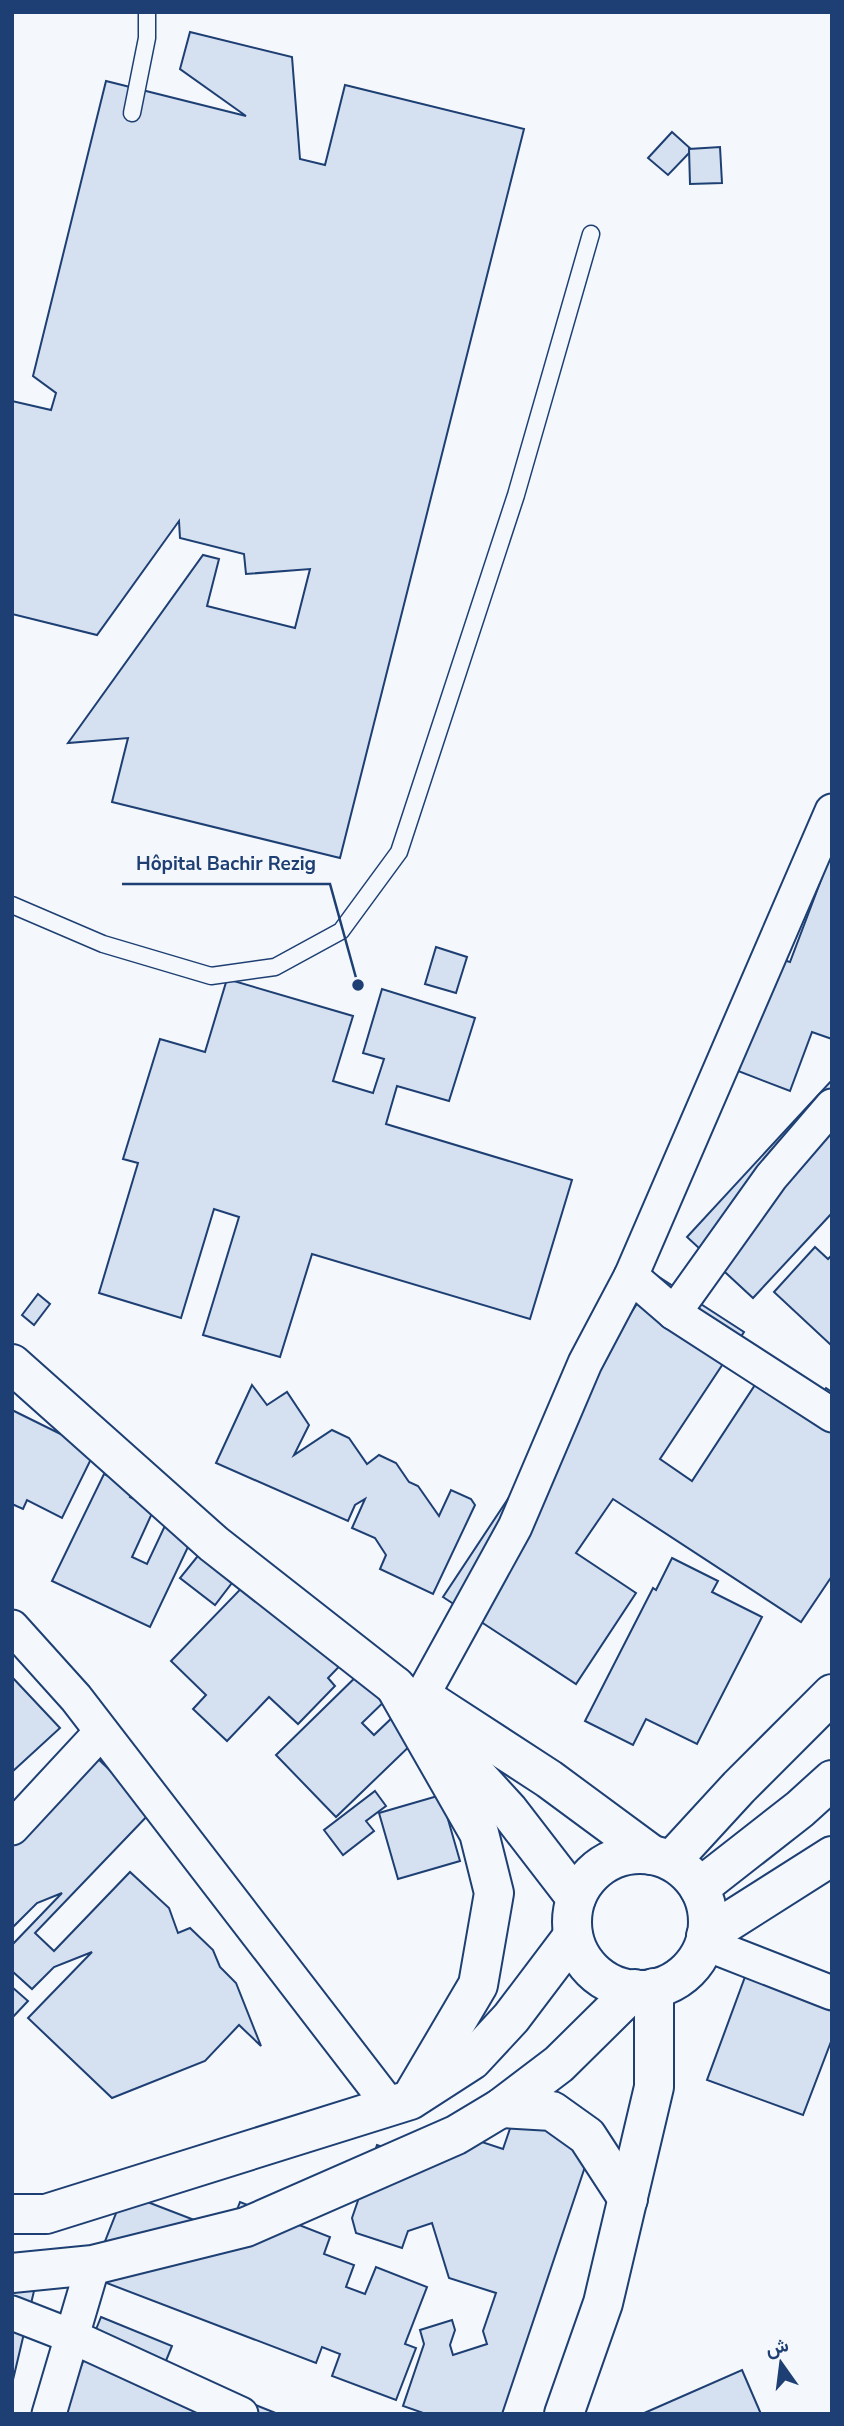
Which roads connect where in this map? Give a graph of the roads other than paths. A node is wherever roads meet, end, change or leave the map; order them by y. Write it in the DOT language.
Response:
graph roads {
  1 [pos="147,12"];
  2 [pos="132,113"];
  3 [pos="591,234"];
  4 [pos="832,811"];
  5 [pos="12,905"];
  6 [pos="832,1106"];
  7 [pos="631,1276"];
  8 [pos="674,1313"];
  9 [pos="12,1364"];
  10 [pos="832,1415"];
  11 [pos="12,1627"];
  12 [pos="409,1691"];
  13 [pos="832,1694"];
  14 [pos="102,1732"];
  15 [pos="832,1780"];
  16 [pos="12,1828"];
  17 [pos="832,1856"];
  18 [pos="662,1858"];
  19 [pos="699,1888"];
  20 [pos="576,1898"];
  21 [pos="573,1936"];
  22 [pos="705,1940"];
  23 [pos="645,1989"];
  24 [pos="832,1993"];
  25 [pos="400,2103"];
  26 [pos="502,2108"];
  27 [pos="628,2199"];
  28 [pos="12,2214"];
  29 [pos="93,2265"];
  30 [pos="12,2273"];
  31 [pos="12,2314"];
  32 [pos="71,2336"];
  33 [pos="49,2414"];
  34 [pos="241,2414"];
  35 [pos="564,2414"];
  1 -- 2 [label="lane"];
  3 -- 5 [label="lane"];
  4 -- 7 [label="street"];
  6 -- 8 [label="street"];
  7 -- 8 [label="street"];
  7 -- 12 [label="street"];
  8 -- 10 [label="street"];
  9 -- 12 [label="main road"];
  11 -- 14 [label="street"];
  12 -- 18 [label="main road"];
  12 -- 20 [label="main road"];
  12 -- 25 [label="main road"];
  13 -- 18 [label="main road"];
  14 -- 16 [label="street"];
  14 -- 25 [label="street"];
  15 -- 19 [label="main road"];
  17 -- 22 [label="main road"];
  18 -- 19 [label="main road"];
  18 -- 20 [label="main road"];
  19 -- 22 [label="main road"];
  20 -- 21 [label="main road"];
  21 -- 23 [label="main road"];
  21 -- 25 [label="main road"];
  22 -- 23 [label="main road"];
  22 -- 24 [label="street"];
  23 -- 26 [label="main road"];
  23 -- 27 [label="main road"];
  25 -- 28 [label="main road"];
  26 -- 27 [label="main road"];
  26 -- 29 [label="main road"];
  27 -- 35 [label="main road"];
  29 -- 30 [label="main road"];
  29 -- 32 [label="street"];
  31 -- 32 [label="street"];
  32 -- 33 [label="street"];
  32 -- 34 [label="street"];
}
